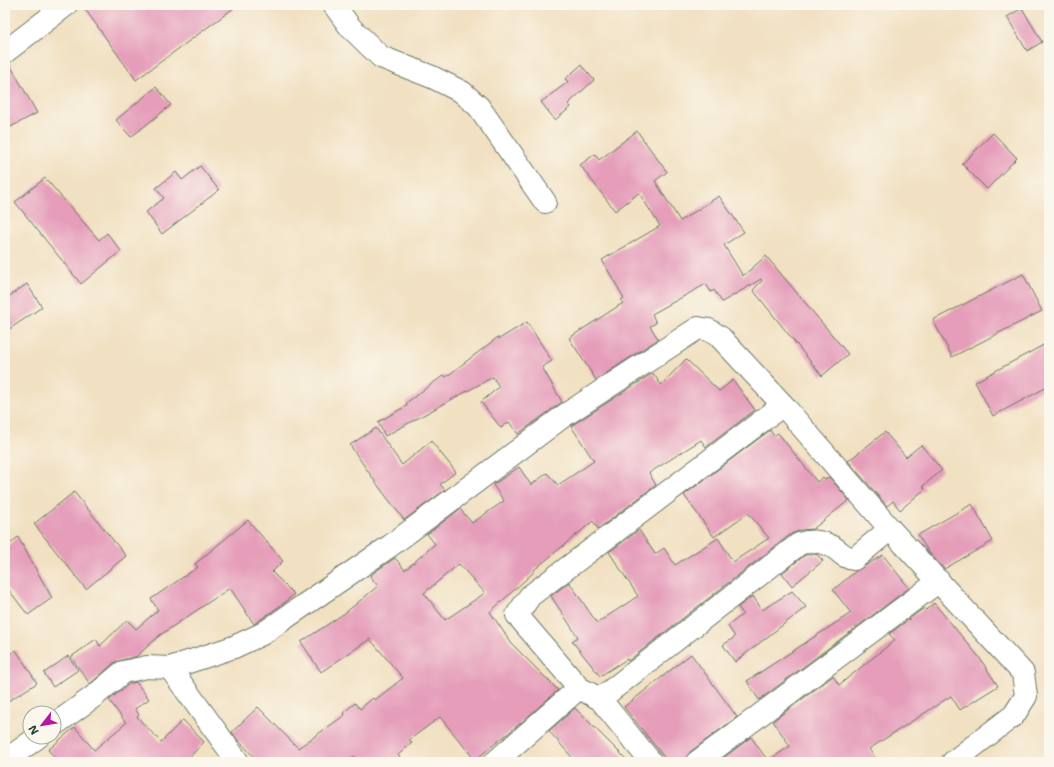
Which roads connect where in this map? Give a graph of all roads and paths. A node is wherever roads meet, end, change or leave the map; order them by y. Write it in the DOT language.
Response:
graph roads {
  1 [pos="66,5"];
  2 [pos="334,5"];
  3 [pos="5,52"];
  4 [pos="545,202"];
  5 [pos="783,405"];
  6 [pos="890,528"];
  7 [pos="939,581"];
  8 [pos="170,668"];
  9 [pos="579,688"];
  10 [pos="600,699"];
  11 [pos="62,719"];
  12 [pos="27,745"];
  13 [pos="5,761"];
  14 [pos="238,762"];
  15 [pos="495,762"];
  16 [pos="652,762"];
  17 [pos="697,762"];
  18 [pos="954,762"];
  1 -- 3 [label="street"];
  2 -- 4 [label="street"];
  5 -- 6 [label="street"];
  5 -- 8 [label="street"];
  5 -- 9 [label="street"];
  6 -- 7 [label="street"];
  6 -- 10 [label="street"];
  7 -- 17 [label="street"];
  7 -- 18 [label="street"];
  8 -- 11 [label="street"];
  8 -- 14 [label="street"];
  9 -- 10 [label="street"];
  9 -- 15 [label="street"];
  10 -- 16 [label="street"];
  12 -- 13 [label="street"];
}
